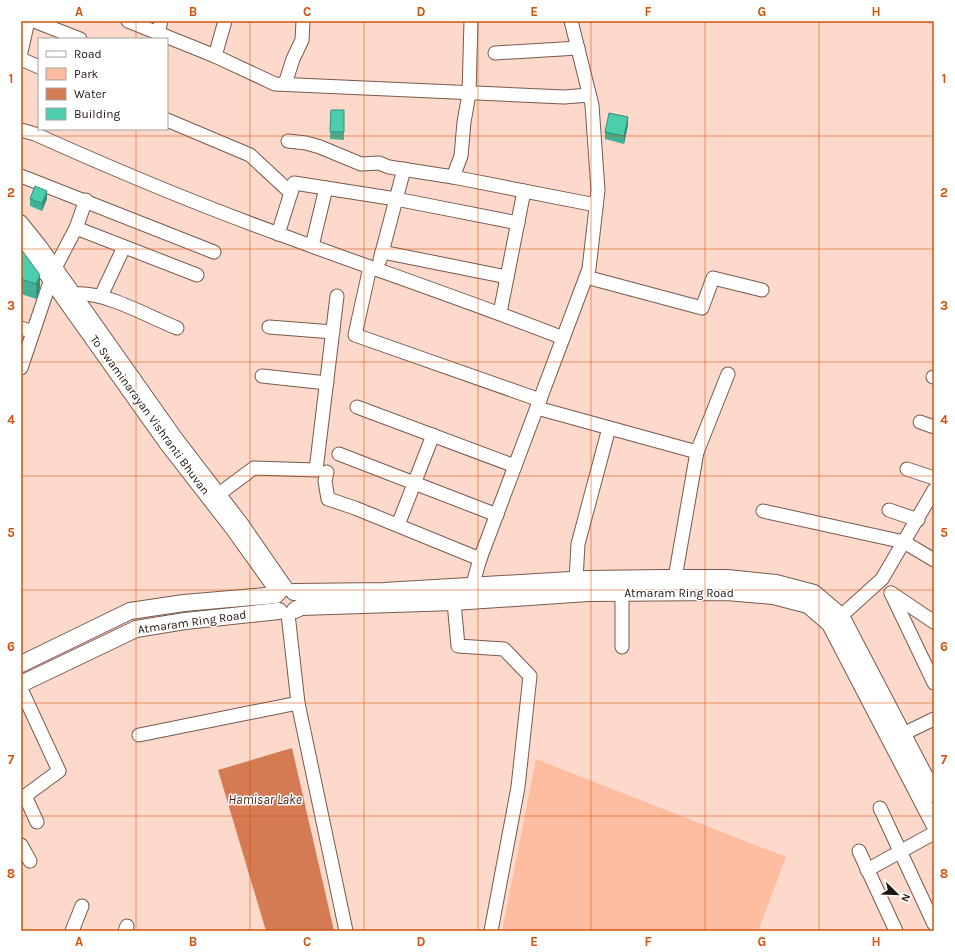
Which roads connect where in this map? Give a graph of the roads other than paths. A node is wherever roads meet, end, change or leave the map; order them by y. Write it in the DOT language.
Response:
graph roads {
  1 [pos="28,21"];
  2 [pos="34,21"];
  3 [pos="128,21"];
  4 [pos="225,21"];
  5 [pos="303,21"];
  6 [pos="471,21"];
  7 [pos="571,21"];
  8 [pos="159,27"];
  9 [pos="77,38"];
  10 [pos="23,39"];
  11 [pos="578,48"];
  12 [pos="21,52"];
  13 [pos="495,53"];
  14 [pos="215,56"];
  15 [pos="21,59"];
  16 [pos="38,67"];
  17 [pos="285,84"];
  18 [pos="469,94"];
  19 [pos="589,95"];
  20 [pos="168,120"];
  21 [pos="21,130"];
  22 [pos="288,141"];
  23 [pos="404,169"];
  24 [pos="21,176"];
  25 [pos="453,177"];
  26 [pos="326,188"];
  27 [pos="524,191"];
  28 [pos="291,193"];
  29 [pos="396,199"];
  30 [pos="86,200"];
  31 [pos="596,205"];
  32 [pos="21,222"];
  33 [pos="518,223"];
  34 [pos="76,228"];
  35 [pos="278,234"];
  36 [pos="21,237"];
  37 [pos="312,246"];
  38 [pos="124,247"];
  39 [pos="214,252"];
  40 [pos="382,252"];
  41 [pos="374,268"];
  42 [pos="53,274"];
  43 [pos="197,275"];
  44 [pos="507,277"];
  45 [pos="586,277"];
  46 [pos="762,290"];
  47 [pos="75,294"];
  48 [pos="101,296"];
  49 [pos="337,296"];
  50 [pos="500,313"];
  51 [pos="268,327"];
  52 [pos="177,328"];
  53 [pos="27,330"];
  54 [pos="333,332"];
  55 [pos="563,338"];
  56 [pos="21,368"];
  57 [pos="728,374"];
  58 [pos="262,376"];
  59 [pos="327,383"];
  60 [pos="538,404"];
  61 [pos="357,407"];
  62 [pos="920,422"];
  63 [pos="934,427"];
  64 [pos="609,428"];
  65 [pos="433,436"];
  66 [pos="697,452"];
  67 [pos="339,454"];
  68 [pos="515,466"];
  69 [pos="907,469"];
  70 [pos="327,472"];
  71 [pos="934,478"];
  72 [pos="414,484"];
  73 [pos="219,494"];
  74 [pos="933,496"];
  75 [pos="890,510"];
  76 [pos="763,511"];
  77 [pos="497,515"];
  78 [pos="918,520"];
  79 [pos="398,525"];
  80 [pos="904,542"];
  81 [pos="480,559"];
  82 [pos="934,560"];
  83 [pos="675,578"];
  84 [pos="576,580"];
  85 [pos="877,583"];
  86 [pos="472,587"];
  87 [pos="284,592"];
  88 [pos="622,592"];
  89 [pos="891,593"];
  90 [pos="454,602"];
  91 [pos="287,612"];
  92 [pos="841,616"];
  93 [pos="933,618"];
  94 [pos="622,647"];
  95 [pos="21,664"];
  96 [pos="934,683"];
  97 [pos="21,684"];
  98 [pos="21,689"];
  99 [pos="298,703"];
  100 [pos="934,719"];
  101 [pos="903,734"];
  102 [pos="139,735"];
  103 [pos="934,794"];
  104 [pos="880,808"];
  105 [pos="37,822"];
  106 [pos="934,824"];
  107 [pos="934,833"];
  108 [pos="21,845"];
  109 [pos="858,851"];
  110 [pos="900,852"];
  111 [pos="30,861"];
  112 [pos="867,870"];
  113 [pos="82,906"];
  114 [pos="934,924"];
  115 [pos="72,931"];
  116 [pos="346,931"];
  117 [pos="491,931"];
  118 [pos="896,931"];
  1 -- 10 [label="street"];
  2 -- 9 [label="street"];
  3 -- 8 [label="street"];
  4 -- 14 [label="street"];
  5 -- 17 [label="street"];
  6 -- 18 [label="street"];
  7 -- 11 [label="street"];
  8 -- 14 [label="street"];
  10 -- 12 [label="street"];
  11 -- 13 [label="street"];
  11 -- 19 [label="street"];
  14 -- 17 [label="street"];
  15 -- 16 [label="street"];
  17 -- 18 [label="street"];
  18 -- 19 [label="street"];
  18 -- 25 [label="street"];
  19 -- 31 [label="street"];
  20 -- 28 [label="street"];
  21 -- 35 [label="street"];
  22 -- 23 [label="street"];
  23 -- 25 [label="street"];
  23 -- 29 [label="street"];
  24 -- 30 [label="street"];
  25 -- 27 [label="street"];
  26 -- 28 [label="street"];
  26 -- 29 [label="street"];
  26 -- 37 [label="street"];
  27 -- 31 [label="street"];
  27 -- 33 [label="street"];
  28 -- 35 [label="street"];
  29 -- 33 [label="street"];
  29 -- 40 [label="street"];
  30 -- 34 [label="street"];
  30 -- 39 [label="street"];
  31 -- 45 [label="street"];
  32 -- 42 [label="street"];
  33 -- 44 [label="street"];
  34 -- 38 [label="street"];
  34 -- 42 [label="street"];
  35 -- 37 [label="street"];
  36 -- 42 [label="main road, To Swaminarayan Vishranti Bhuvan"];
  37 -- 41 [label="street"];
  38 -- 43 [label="street"];
  38 -- 48 [label="street"];
  40 -- 41 [label="street"];
  40 -- 44 [label="street"];
  41 -- 50 [label="street"];
  41 -- 60 [label="street"];
  42 -- 47 [label="street"];
  42 -- 53 [label="street"];
  42 -- 87 [label="main road, To Swaminarayan Vishranti Bhuvan"];
  44 -- 50 [label="street"];
  45 -- 46 [label="street"];
  45 -- 55 [label="street"];
  47 -- 48 [label="street"];
  47 -- 73 [label="street"];
  48 -- 52 [label="street"];
  49 -- 54 [label="street"];
  50 -- 55 [label="street"];
  51 -- 54 [label="street"];
  53 -- 56 [label="street"];
  54 -- 59 [label="street"];
  55 -- 60 [label="street"];
  57 -- 66 [label="street"];
  58 -- 59 [label="street"];
  59 -- 73 [label="street"];
  60 -- 64 [label="street"];
  60 -- 68 [label="street"];
  61 -- 65 [label="street"];
  62 -- 63 [label="street"];
  64 -- 66 [label="street"];
  64 -- 84 [label="street"];
  65 -- 68 [label="street"];
  65 -- 72 [label="street"];
  66 -- 83 [label="street"];
  67 -- 72 [label="street"];
  68 -- 77 [label="street"];
  69 -- 71 [label="street"];
  70 -- 79 [label="street"];
  72 -- 77 [label="street"];
  72 -- 79 [label="street"];
  73 -- 87 [label="street"];
  74 -- 78 [label="street"];
  75 -- 78 [label="street"];
  76 -- 80 [label="street"];
  77 -- 81 [label="street"];
  78 -- 80 [label="street"];
  79 -- 81 [label="street"];
  80 -- 82 [label="street"];
  80 -- 85 [label="street"];
  81 -- 86 [label="street"];
  83 -- 84 [label="main road, Atmaram Ring Road"];
  83 -- 92 [label="main road, Atmaram Ring Road"];
  84 -- 86 [label="main road, Atmaram Ring Road"];
  85 -- 89 [label="street"];
  85 -- 92 [label="street"];
  86 -- 87 [label="main road, Atmaram Ring Road"];
  87 -- 91 [label="main road"];
  87 -- 91 [label="main road"];
  87 -- 95 [label="main road, Atmaram Ring Road"];
  88 -- 90 [label="main road, Atmaram Ring Road"];
  88 -- 94 [label="street"];
  88 -- 106 [label="main road, Atmaram Ring Road"];
  89 -- 93 [label="street"];
  89 -- 96 [label="street"];
  90 -- 91 [label="main road, Atmaram Ring Road"];
  90 -- 117 [label="street"];
  91 -- 97 [label="main road, Atmaram Ring Road"];
  91 -- 99 [label="street"];
  92 -- 101 [label="main road, Atmaram Ring Road"];
  98 -- 105 [label="street"];
  99 -- 102 [label="street"];
  99 -- 116 [label="street"];
  100 -- 101 [label="street"];
  101 -- 103 [label="main road, Atmaram Ring Road"];
  104 -- 110 [label="street"];
  107 -- 110 [label="street"];
  108 -- 111 [label="street"];
  109 -- 112 [label="street"];
  110 -- 112 [label="street"];
  110 -- 114 [label="street"];
  112 -- 118 [label="street"];
  113 -- 115 [label="street"];
}
